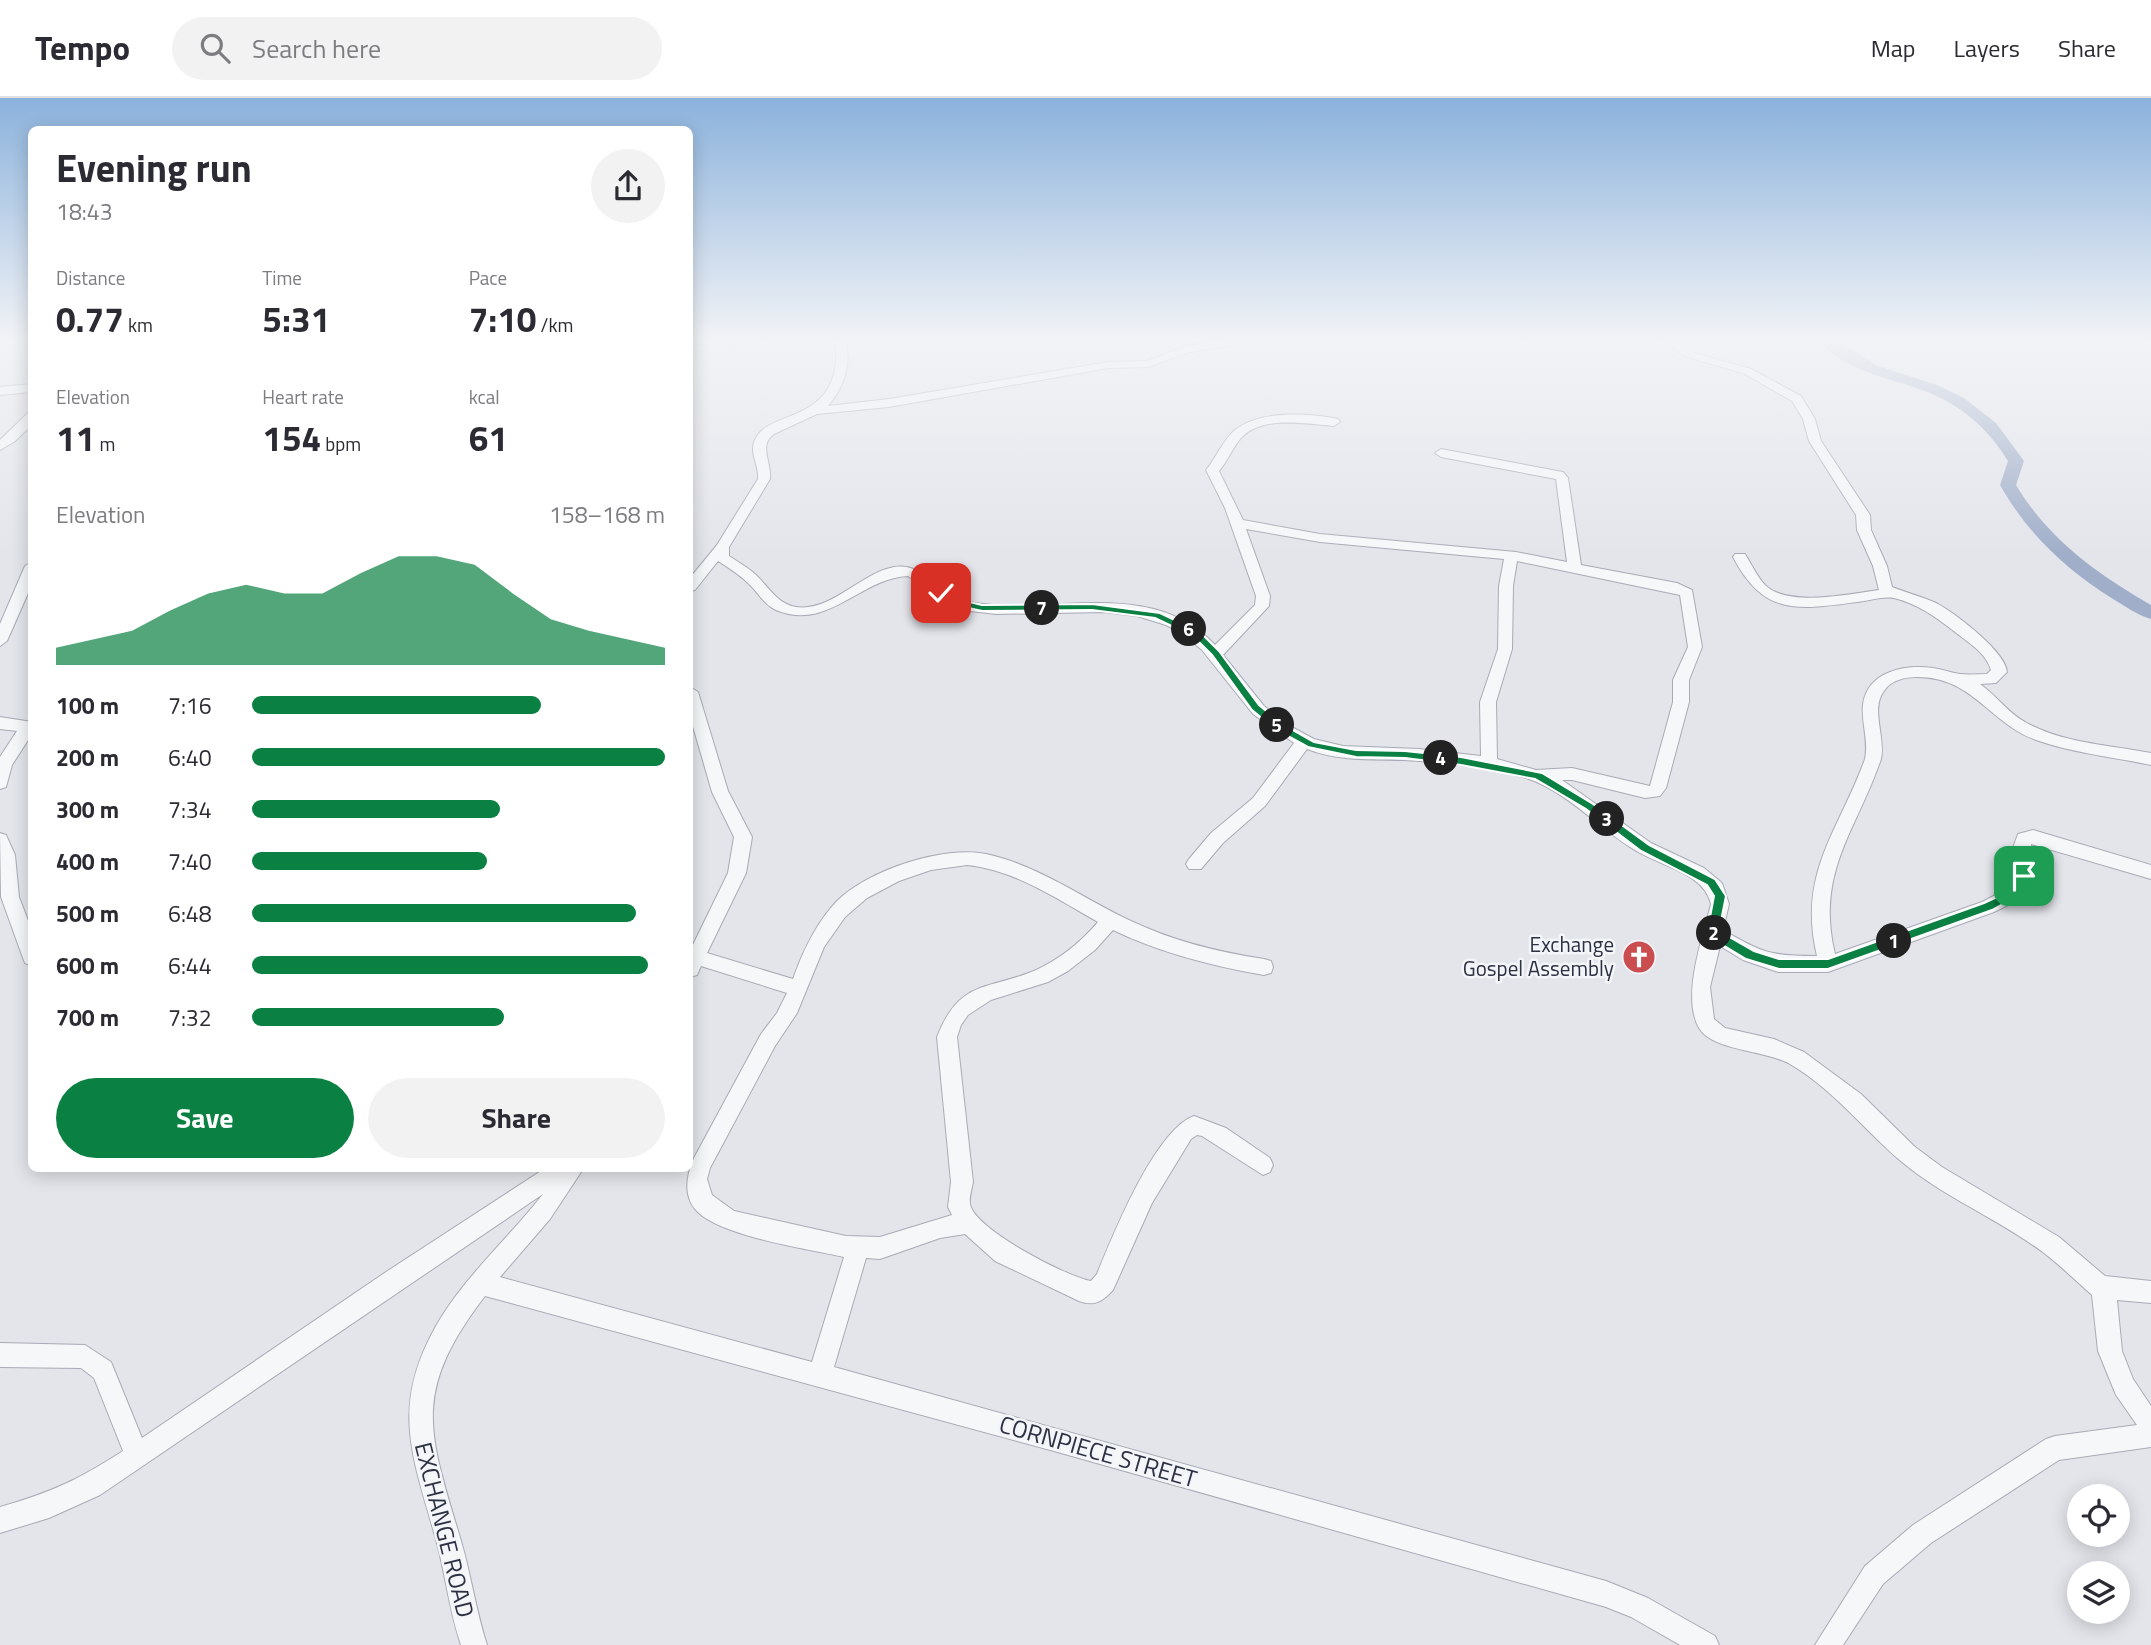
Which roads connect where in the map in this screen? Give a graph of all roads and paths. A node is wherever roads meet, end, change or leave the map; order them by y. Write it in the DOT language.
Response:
graph roads {
  1 [pos="822,410"];
  2 [pos="1804,410"];
  3 [pos="814,411"];
  4 [pos="28,422"];
  5 [pos="1334,422"];
  6 [pos="0,446"];
  7 [pos="1441,453"];
  8 [pos="1237,523"];
  9 [pos="722,547"];
  10 [pos="1511,557"];
  11 [pos="1740,557"];
  12 [pos="693,560"];
  13 [pos="709,561"];
  14 [pos="1574,568"];
  15 [pos="28,576"];
  16 [pos="693,583"];
  17 [pos="1890,593"];
  18 [pos="0,642"];
  19 [pos="1216,653"];
  20 [pos="1958,679"];
  21 [pos="693,702"];
  22 [pos="0,723"];
  23 [pos="28,728"];
  24 [pos="28,729"];
  25 [pos="1304,742"];
  26 [pos="2151,759"];
  27 [pos="1489,765"];
  28 [pos="1538,775"];
  29 [pos="0,783"];
  30 [pos="0,840"];
  31 [pos="1195,864"];
  32 [pos="2151,872"];
  33 [pos="1111,919"];
  34 [pos="1713,933"];
  35 [pos="28,947"];
  36 [pos="693,963"];
  37 [pos="1828,964"];
  38 [pos="1264,967"];
  39 [pos="798,989"];
  40 [pos="1263,1166"];
  41 [pos="557,1172"];
  42 [pos="571,1172"];
  43 [pos="969,1223"];
  44 [pos="858,1247"];
  45 [pos="480,1283"];
  46 [pos="2099,1287"];
  47 [pos="2151,1292"];
  48 [pos="0,1354"];
  49 [pos="820,1375"];
  50 [pos="2151,1422"];
  51 [pos="2151,1435"];
  52 [pos="136,1456"];
  53 [pos="0,1520"];
  54 [pos="474,1645"];
  55 [pos="1706,1645"];
  56 [pos="1828,1645"];
  1 -- 3 [label="street"];
  2 -- 17 [label="street"];
  3 -- 9 [label="street"];
  4 -- 6 [label="street"];
  5 -- 8 [label="street"];
  7 -- 14 [label="street"];
  8 -- 10 [label="street"];
  8 -- 19 [label="street"];
  9 -- 13 [label="street"];
  9 -- 19 [label="street"];
  10 -- 14 [label="street"];
  10 -- 27 [label="street"];
  11 -- 17 [label="street"];
  12 -- 13 [label="street"];
  13 -- 16 [label="street"];
  14 -- 28 [label="street"];
  15 -- 18 [label="street"];
  17 -- 20 [label="street"];
  19 -- 25 [label="street"];
  20 -- 26 [label="street"];
  20 -- 37 [label="street"];
  21 -- 36 [label="street"];
  22 -- 23 [label="street"];
  24 -- 29 [label="street"];
  25 -- 27 [label="street"];
  25 -- 31 [label="street"];
  27 -- 28 [label="street"];
  28 -- 34 [label="street"];
  30 -- 35 [label="street"];
  32 -- 37 [label="street"];
  33 -- 38 [label="street"];
  33 -- 39 [label="street"];
  33 -- 43 [label="street"];
  34 -- 37 [label="street"];
  34 -- 46 [label="street"];
  36 -- 39 [label="street"];
  39 -- 44 [label="street"];
  40 -- 43 [label="street"];
  41 -- 52 [label="street"];
  42 -- 45 [label="street, EXCHANGE ROAD"];
  43 -- 44 [label="street"];
  44 -- 49 [label="street"];
  45 -- 49 [label="street, CORNPIECE STREET"];
  45 -- 54 [label="street, EXCHANGE ROAD"];
  46 -- 47 [label="street"];
  46 -- 50 [label="street"];
  48 -- 52 [label="street"];
  49 -- 55 [label="street, CORNPIECE STREET"];
  51 -- 56 [label="street"];
  52 -- 53 [label="street"];
}
